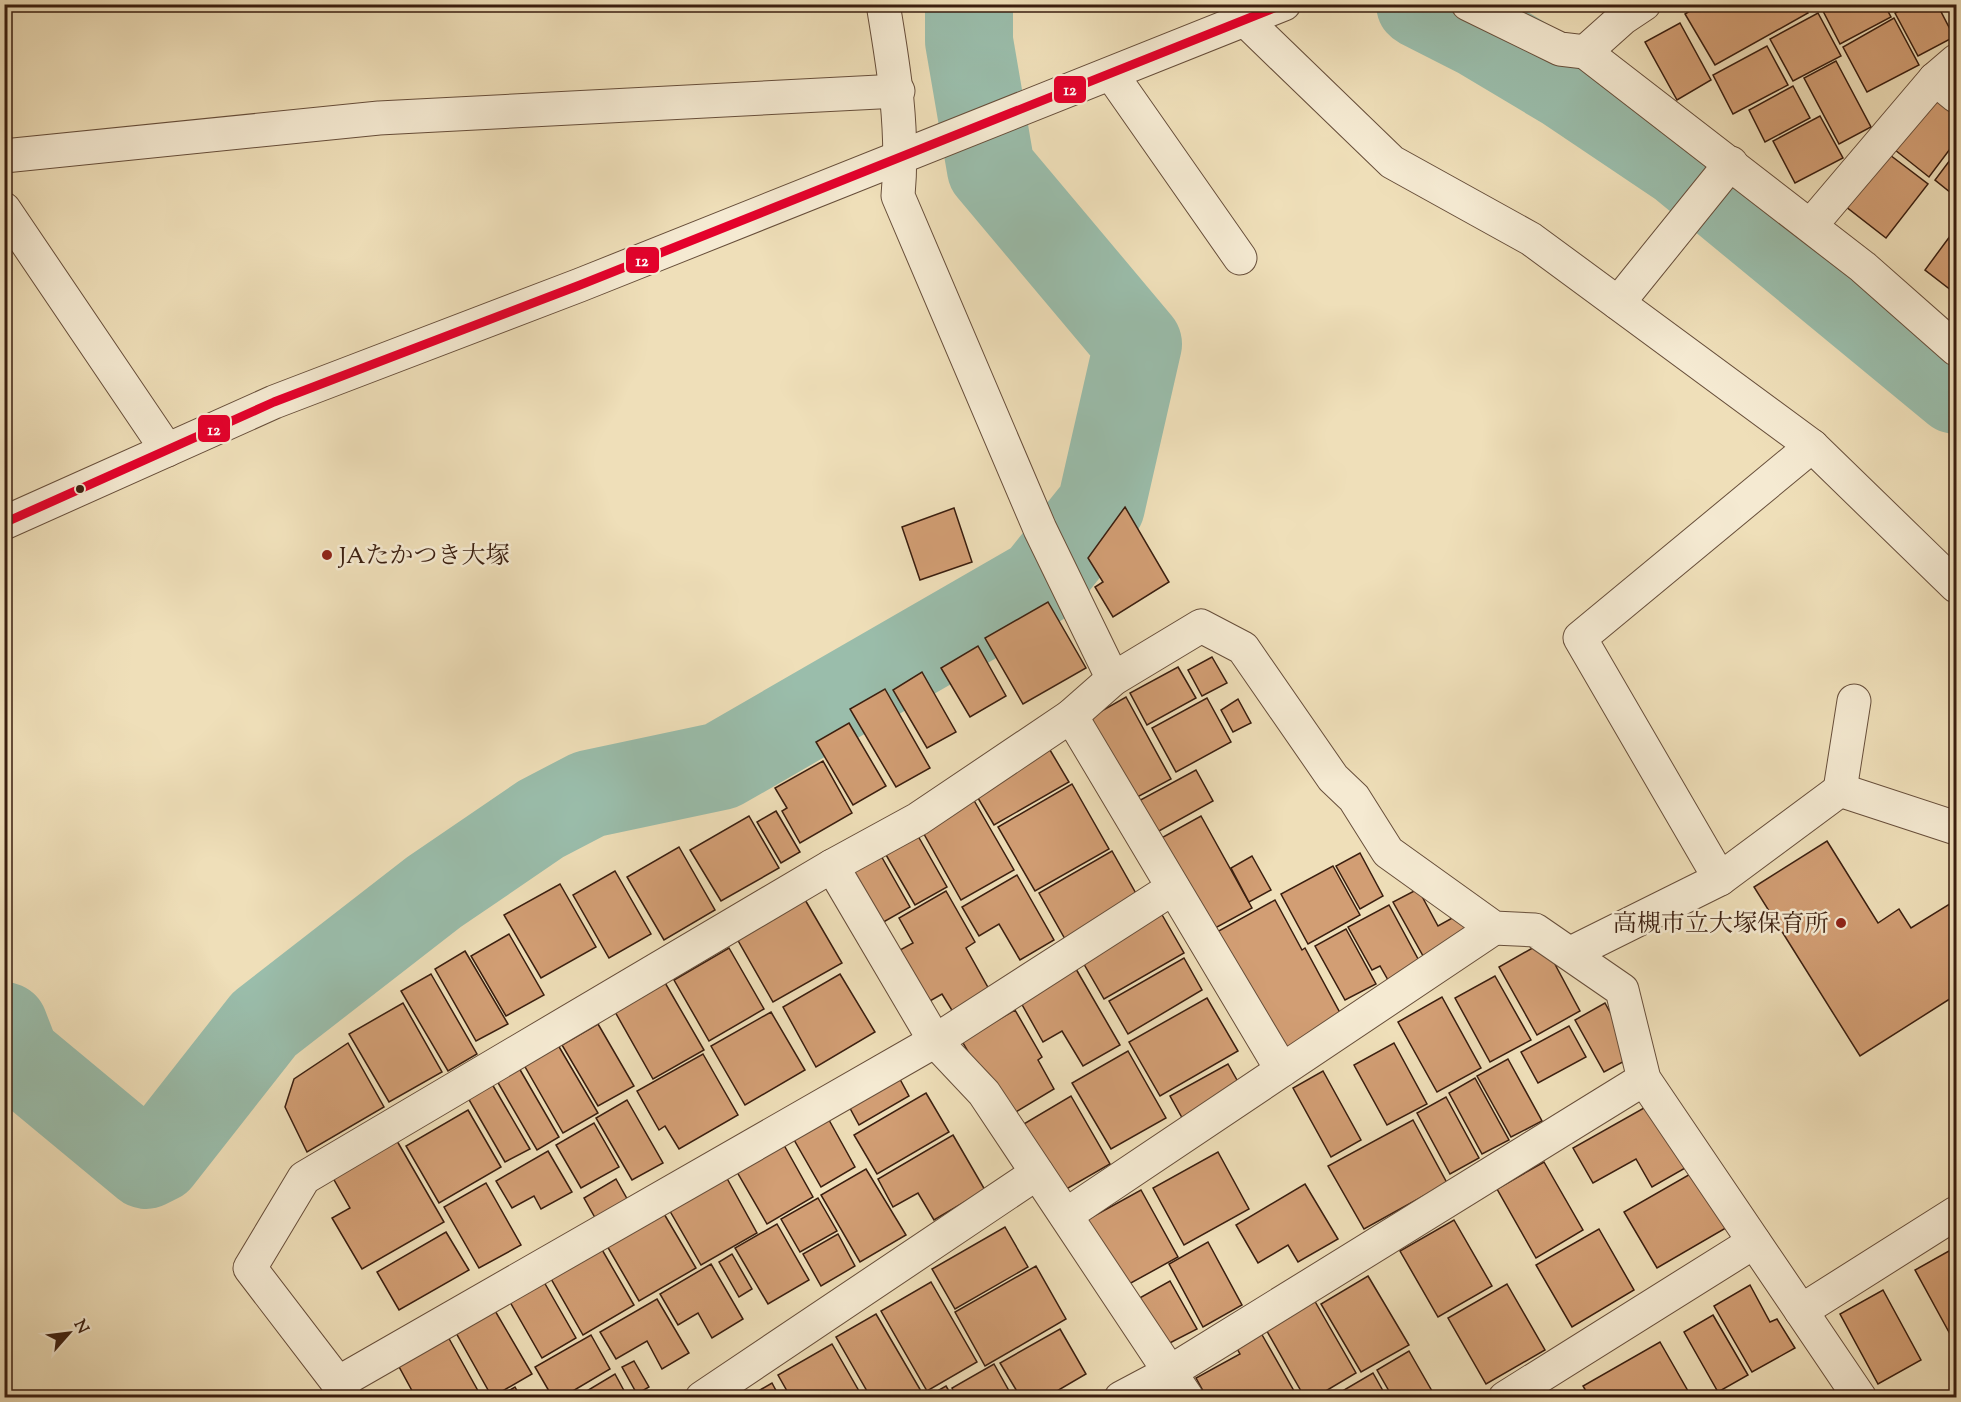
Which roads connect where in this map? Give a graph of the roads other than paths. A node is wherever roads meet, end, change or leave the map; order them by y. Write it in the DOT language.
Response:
graph roads {
  1 [pos="883,4"];
  2 [pos="1284,4"];
  3 [pos="1468,4"];
  4 [pos="1644,4"];
  5 [pos="1245,20"];
  6 [pos="1585,52"];
  7 [pos="1112,75"];
  8 [pos="1949,79"];
  9 [pos="898,91"];
  10 [pos="4,156"];
  11 [pos="902,157"];
  12 [pos="1731,163"];
  13 [pos="4,209"];
  14 [pos="1811,225"];
  15 [pos="1240,258"];
  16 [pos="1618,303"];
  17 [pos="1956,349"];
  18 [pos="1812,446"];
  19 [pos="167,450"];
  20 [pos="4,524"];
  21 [pos="1956,586"];
  22 [pos="1113,679"];
  23 [pos="1854,701"];
  24 [pos="1071,716"];
  25 [pos="1840,790"];
  26 [pos="1956,828"];
  27 [pos="832,866"];
  28 [pos="1720,879"];
  29 [pos="1173,888"];
  30 [pos="1494,928"];
  31 [pos="1571,953"];
  32 [pos="935,1041"];
  33 [pos="1282,1070"];
  34 [pos="1644,1079"];
  35 [pos="1037,1173"];
  36 [pos="1956,1213"];
  37 [pos="1066,1215"];
  38 [pos="1754,1242"];
  39 [pos="1801,1311"];
  40 [pos="1178,1385"];
  41 [pos="342,1390"];
  42 [pos="702,1398"];
  43 [pos="1121,1398"];
  44 [pos="1505,1398"];
  45 [pos="1860,1398"];
  1 -- 9 [label="street"];
  2 -- 5 [label="street"];
  3 -- 6 [label="street"];
  4 -- 6 [label="street"];
  5 -- 7 [label="street"];
  5 -- 16 [label="street"];
  6 -- 12 [label="street"];
  7 -- 11 [label="street"];
  7 -- 15 [label="street"];
  8 -- 14 [label="street"];
  9 -- 10 [label="street"];
  9 -- 11 [label="street"];
  11 -- 19 [label="street"];
  11 -- 22 [label="street"];
  12 -- 14 [label="street"];
  12 -- 16 [label="street"];
  13 -- 19 [label="street"];
  14 -- 17 [label="street"];
  16 -- 18 [label="street"];
  18 -- 21 [label="street"];
  18 -- 28 [label="street"];
  19 -- 20 [label="street"];
  22 -- 24 [label="street"];
  22 -- 30 [label="street"];
  23 -- 25 [label="street"];
  24 -- 27 [label="street"];
  24 -- 29 [label="street"];
  25 -- 26 [label="street"];
  25 -- 28 [label="street"];
  27 -- 32 [label="street"];
  27 -- 41 [label="street"];
  28 -- 31 [label="street"];
  29 -- 32 [label="street"];
  29 -- 33 [label="street"];
  30 -- 31 [label="street"];
  30 -- 33 [label="street"];
  31 -- 34 [label="street"];
  32 -- 35 [label="street"];
  32 -- 41 [label="street"];
  33 -- 37 [label="street"];
  34 -- 38 [label="street"];
  34 -- 40 [label="street"];
  35 -- 37 [label="street"];
  35 -- 42 [label="street"];
  36 -- 39 [label="street"];
  37 -- 40 [label="street"];
  38 -- 39 [label="street"];
  38 -- 44 [label="street"];
  39 -- 45 [label="street"];
  40 -- 43 [label="street"];
}
